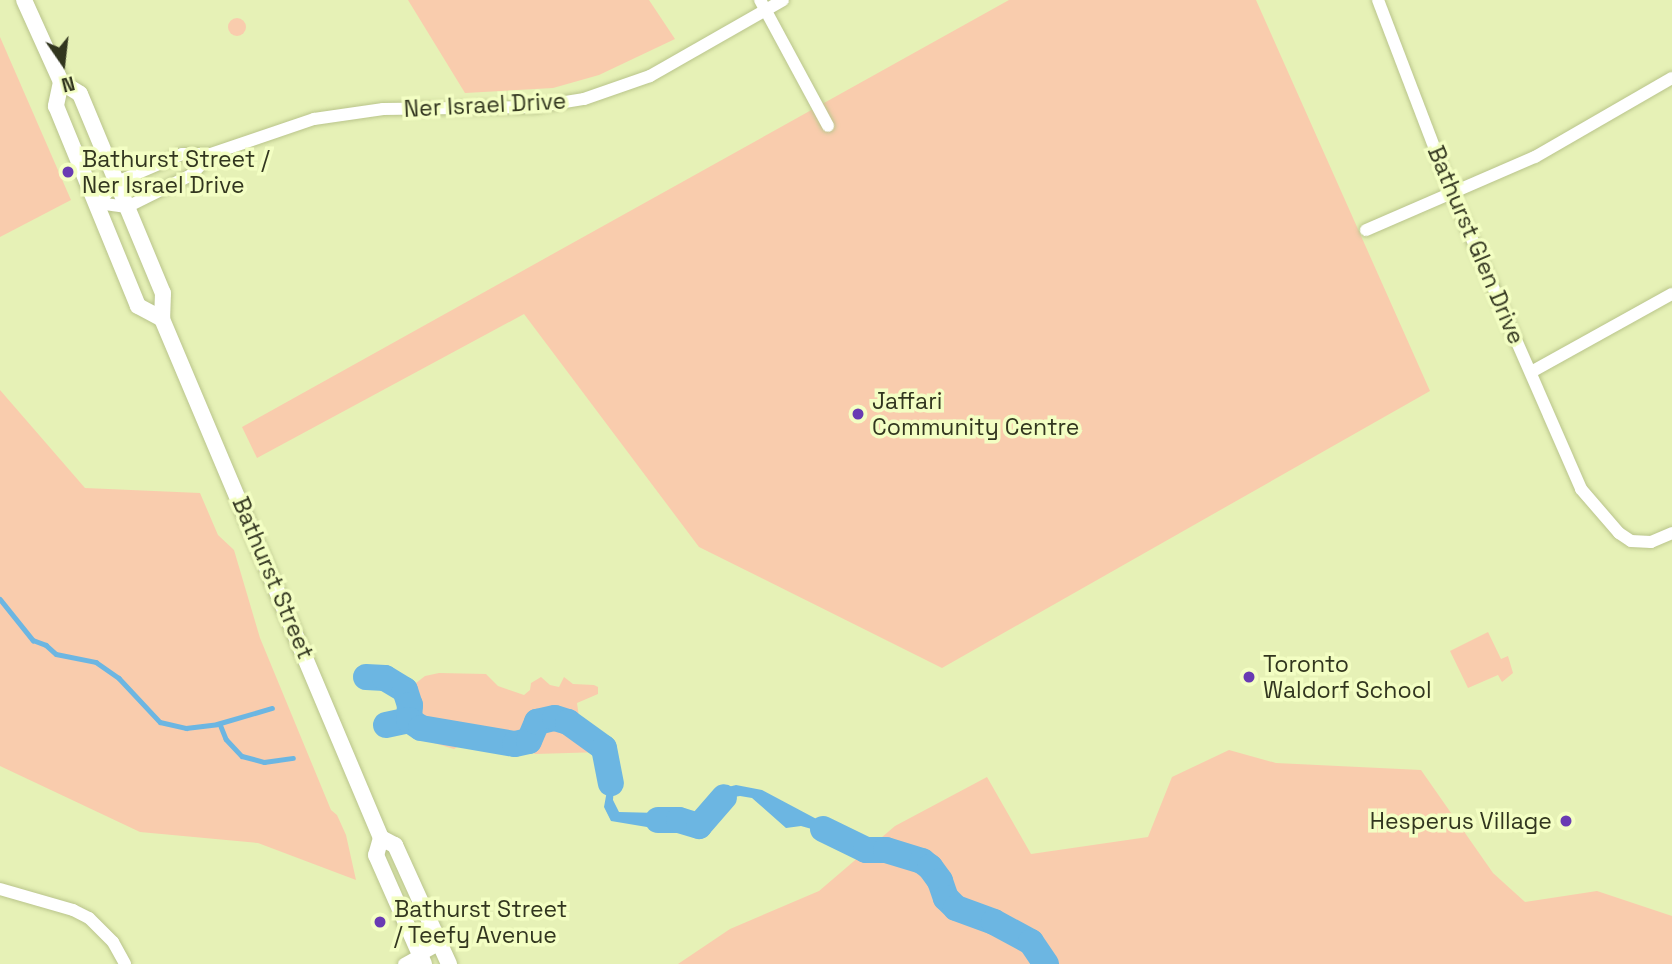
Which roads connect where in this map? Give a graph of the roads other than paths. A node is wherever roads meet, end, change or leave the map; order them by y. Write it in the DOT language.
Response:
graph roads {
  1 [pos="24,0"];
  2 [pos="783,0"];
  3 [pos="1378,0"];
  4 [pos="763,5"];
  5 [pos="1672,78"];
  6 [pos="61,82"];
  7 [pos="828,126"];
  8 [pos="211,154"];
  9 [pos="117,182"];
  10 [pos="1451,191"];
  11 [pos="98,204"];
  12 [pos="127,206"];
  13 [pos="1366,230"];
  14 [pos="1672,294"];
  15 [pos="162,319"];
  16 [pos="1531,372"];
  17 [pos="1672,533"];
  18 [pos="381,838"];
  19 [pos="0,889"];
  20 [pos="440,944"];
  21 [pos="423,960"];
  22 [pos="125,964"];
  23 [pos="404,964"];
  24 [pos="449,964"];
  1 -- 6 [label="main road, Bathurst Street"];
  2 -- 4 [label="street, Ner Israel Drive"];
  3 -- 10 [label="street, Bathurst Glen Drive"];
  4 -- 7 [label="street"];
  4 -- 8 [label="street, Ner Israel Drive"];
  5 -- 10 [label="street"];
  6 -- 9 [label="main road, Bathurst Street"];
  6 -- 11 [label="main road, Bathurst Street"];
  8 -- 9 [label="street, Ner Israel Drive"];
  8 -- 12 [label="street, Ner Israel Drive"];
  9 -- 11 [label="street, Ner Israel Drive"];
  9 -- 12 [label="main road, Bathurst Street"];
  10 -- 13 [label="street"];
  10 -- 16 [label="street, Bathurst Glen Drive"];
  11 -- 12 [label="street, Ner Israel Drive"];
  11 -- 15 [label="main road, Bathurst Street"];
  12 -- 15 [label="main road, Bathurst Street"];
  14 -- 16 [label="street"];
  15 -- 18 [label="main road, Bathurst Street"];
  16 -- 17 [label="street, Bathurst Glen Drive"];
  18 -- 20 [label="main road, Bathurst Street"];
  18 -- 21 [label="main road, Bathurst Street"];
  19 -- 22 [label="street"];
  20 -- 21 [label="street"];
  20 -- 24 [label="main road, Bathurst Street"];
  21 -- 23 [label="street"];
}
